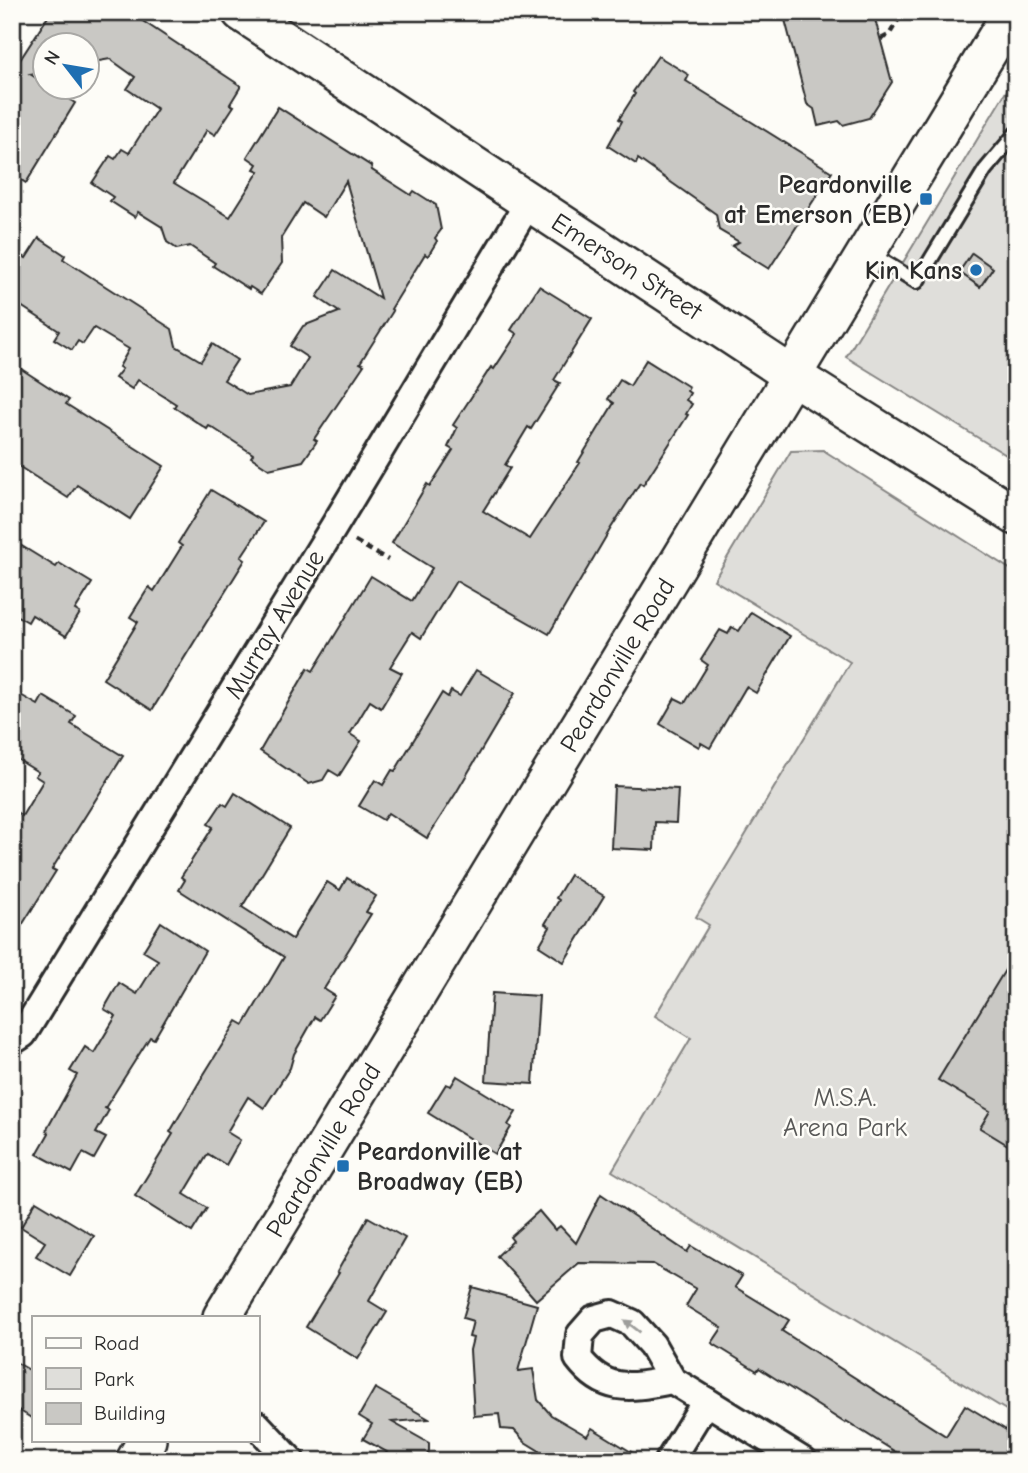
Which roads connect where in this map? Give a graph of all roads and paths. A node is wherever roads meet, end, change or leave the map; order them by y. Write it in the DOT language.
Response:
graph roads {
  1 [pos="903,12"];
  2 [pos="1012,12"];
  3 [pos="258,17"];
  4 [pos="881,39"];
  5 [pos="1016,132"];
  6 [pos="529,202"];
  7 [pos="868,252"];
  8 [pos="793,376"];
  9 [pos="1016,516"];
  10 [pos="333,528"];
  11 [pos="388,560"];
  12 [pos="12,1041"];
  13 [pos="223,1316"];
  14 [pos="672,1380"];
  15 [pos="706,1401"];
  16 [pos="259,1427"];
  17 [pos="147,1442"];
  18 [pos="135,1461"];
  19 [pos="291,1461"];
  20 [pos="669,1461"];
  21 [pos="803,1461"];
  1 -- 4 [label="path"];
  2 -- 7 [label="main road, Peardonville Road"];
  3 -- 6 [label="main road, Emerson Street"];
  5 -- 7 [label="lane"];
  6 -- 8 [label="main road, Emerson Street"];
  6 -- 10 [label="street, Murray Avenue"];
  7 -- 8 [label="main road, Peardonville Road"];
  8 -- 9 [label="main road, Emerson Street"];
  8 -- 13 [label="main road, Peardonville Road"];
  10 -- 11 [label="path"];
  10 -- 12 [label="street, Murray Avenue"];
  14 -- 15 [label="street"];
  15 -- 20 [label="street"];
  15 -- 21 [label="street"];
  16 -- 19 [label="street"];
  17 -- 18 [label="main road"];
}
